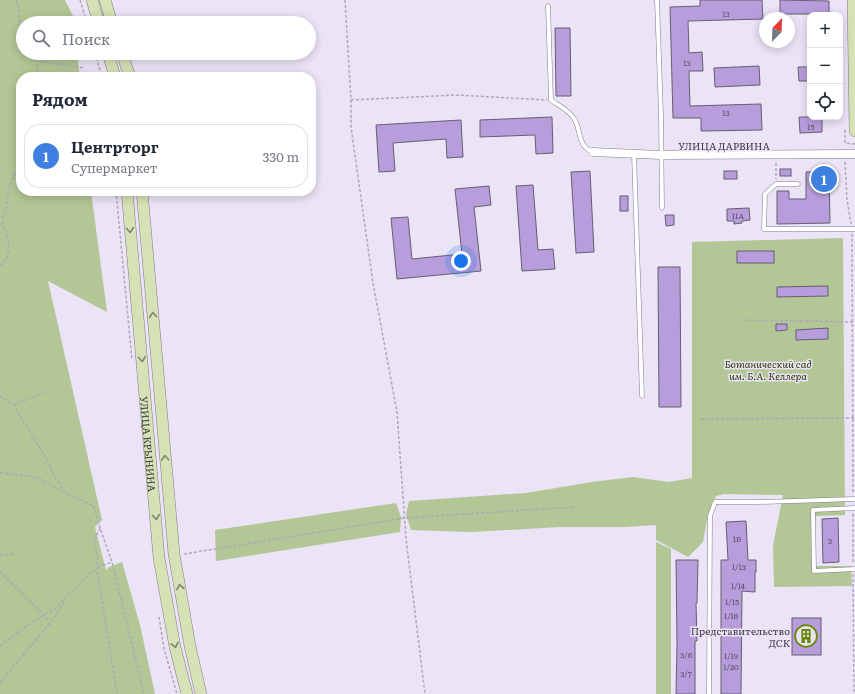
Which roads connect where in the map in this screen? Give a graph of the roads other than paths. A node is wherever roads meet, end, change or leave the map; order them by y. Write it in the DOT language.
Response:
graph roads {
  1 [pos="92,0"];
  2 [pos="105,0"];
  3 [pos="657,0"];
  4 [pos="853,0"];
  5 [pos="548,6"];
  6 [pos="97,16"];
  7 [pos="110,16"];
  8 [pos="110,60"];
  9 [pos="124,60"];
  10 [pos="114,72"];
  11 [pos="128,72"];
  12 [pos="855,131"];
  13 [pos="593,152"];
  14 [pos="634,154"];
  15 [pos="855,154"];
  16 [pos="661,155"];
  17 [pos="798,184"];
  18 [pos="127,196"];
  19 [pos="142,196"];
  20 [pos="662,208"];
  21 [pos="853,229"];
  22 [pos="642,396"];
  23 [pos="854,499"];
  24 [pos="854,508"];
  25 [pos="854,569"];
  26 [pos="187,694"];
  27 [pos="201,694"];
  28 [pos="709,694"];
  1 -- 6 [label="main road"];
  2 -- 7 [label="main road"];
  3 -- 16 [label="lane"];
  4 -- 12 [label="main road"];
  5 -- 13 [label="lane"];
  8 -- 10 [label="main road"];
  9 -- 11 [label="main road"];
  13 -- 14 [label="street, УЛИЦА ДАРВИНА"];
  14 -- 16 [label="street, УЛИЦА ДАРВИНА"];
  14 -- 22 [label="lane"];
  15 -- 16 [label="street, УЛИЦА ДАРВИНА"];
  16 -- 20 [label="lane"];
  17 -- 21 [label="lane"];
  18 -- 26 [label="main road, УЛИЦА КРЫНИНА, one-way"];
  27 -- 19 [label="main road, УЛИЦА КРЫНИНА, one-way"];
  23 -- 28 [label="lane"];
  24 -- 25 [label="lane"];
}
